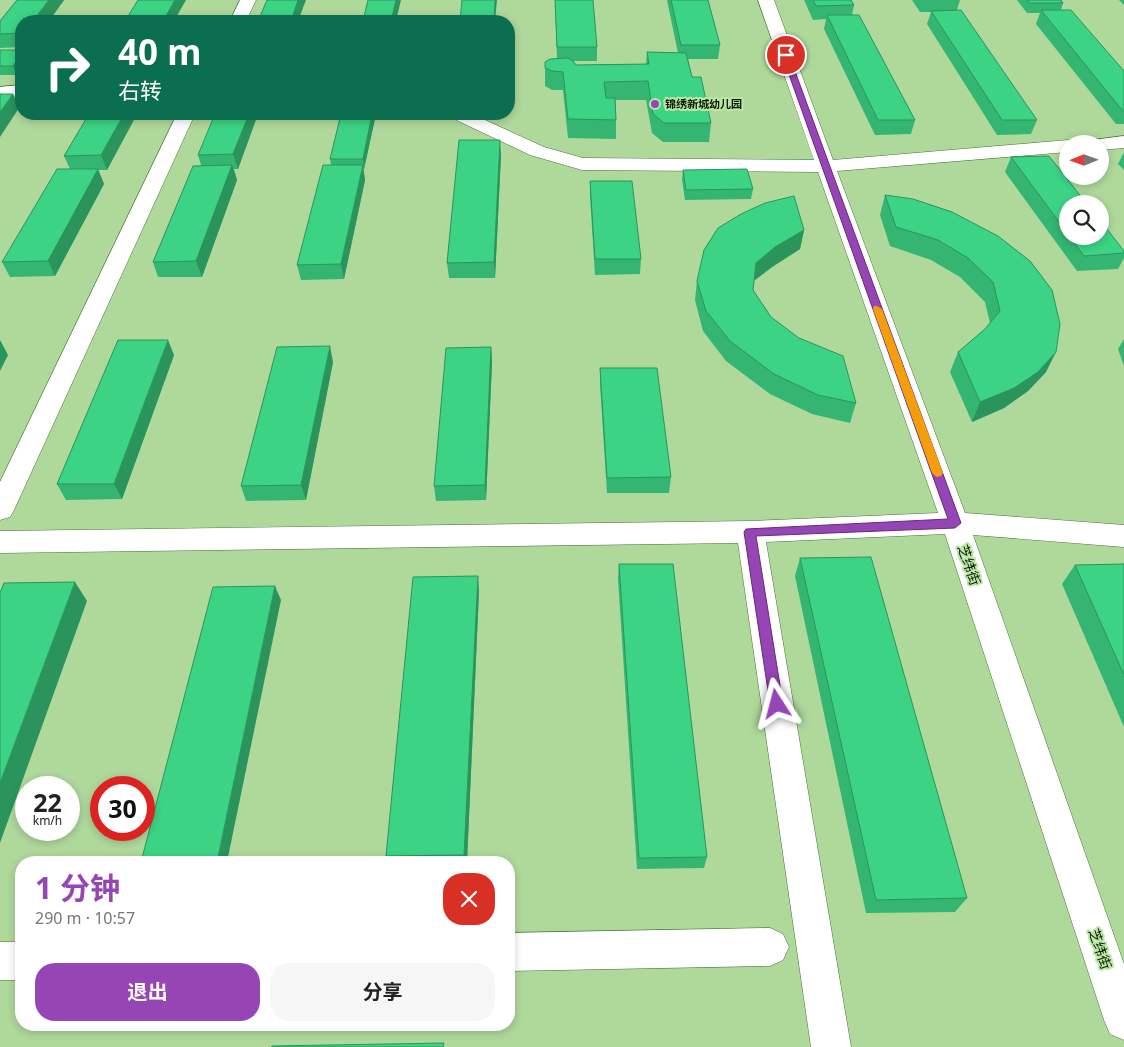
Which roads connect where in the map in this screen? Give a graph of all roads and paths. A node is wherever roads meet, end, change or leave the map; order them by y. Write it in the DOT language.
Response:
graph roads {
  1 [pos="248,0"];
  2 [pos="766,0"];
  3 [pos="241,15"];
  4 [pos="15,91"];
  5 [pos="0,92"];
  6 [pos="183,120"];
  7 [pos="471,120"];
  8 [pos="1124,142"];
  9 [pos="1109,143"];
  10 [pos="1059,147"];
  11 [pos="826,166"];
  12 [pos="0,510"];
  13 [pos="955,523"];
  14 [pos="750,532"];
  15 [pos="1124,536"];
  16 [pos="0,542"];
  17 [pos="770,947"];
  18 [pos="515,952"];
  19 [pos="0,961"];
  20 [pos="15,961"];
  21 [pos="1124,1020"];
  22 [pos="831,1047"];
  1 -- 3 [label="street"];
  2 -- 11 [label="street, 芝纬街"];
  4 -- 5 [label="street"];
  6 -- 12 [label="street"];
  7 -- 11 [label="street"];
  8 -- 9 [label="street"];
  10 -- 11 [label="street"];
  11 -- 13 [label="street, 芝纬街"];
  13 -- 14 [label="street"];
  13 -- 15 [label="street"];
  13 -- 21 [label="street, 芝纬街"];
  14 -- 16 [label="street"];
  14 -- 22 [label="street"];
  17 -- 18 [label="street"];
  19 -- 20 [label="street"];
}
